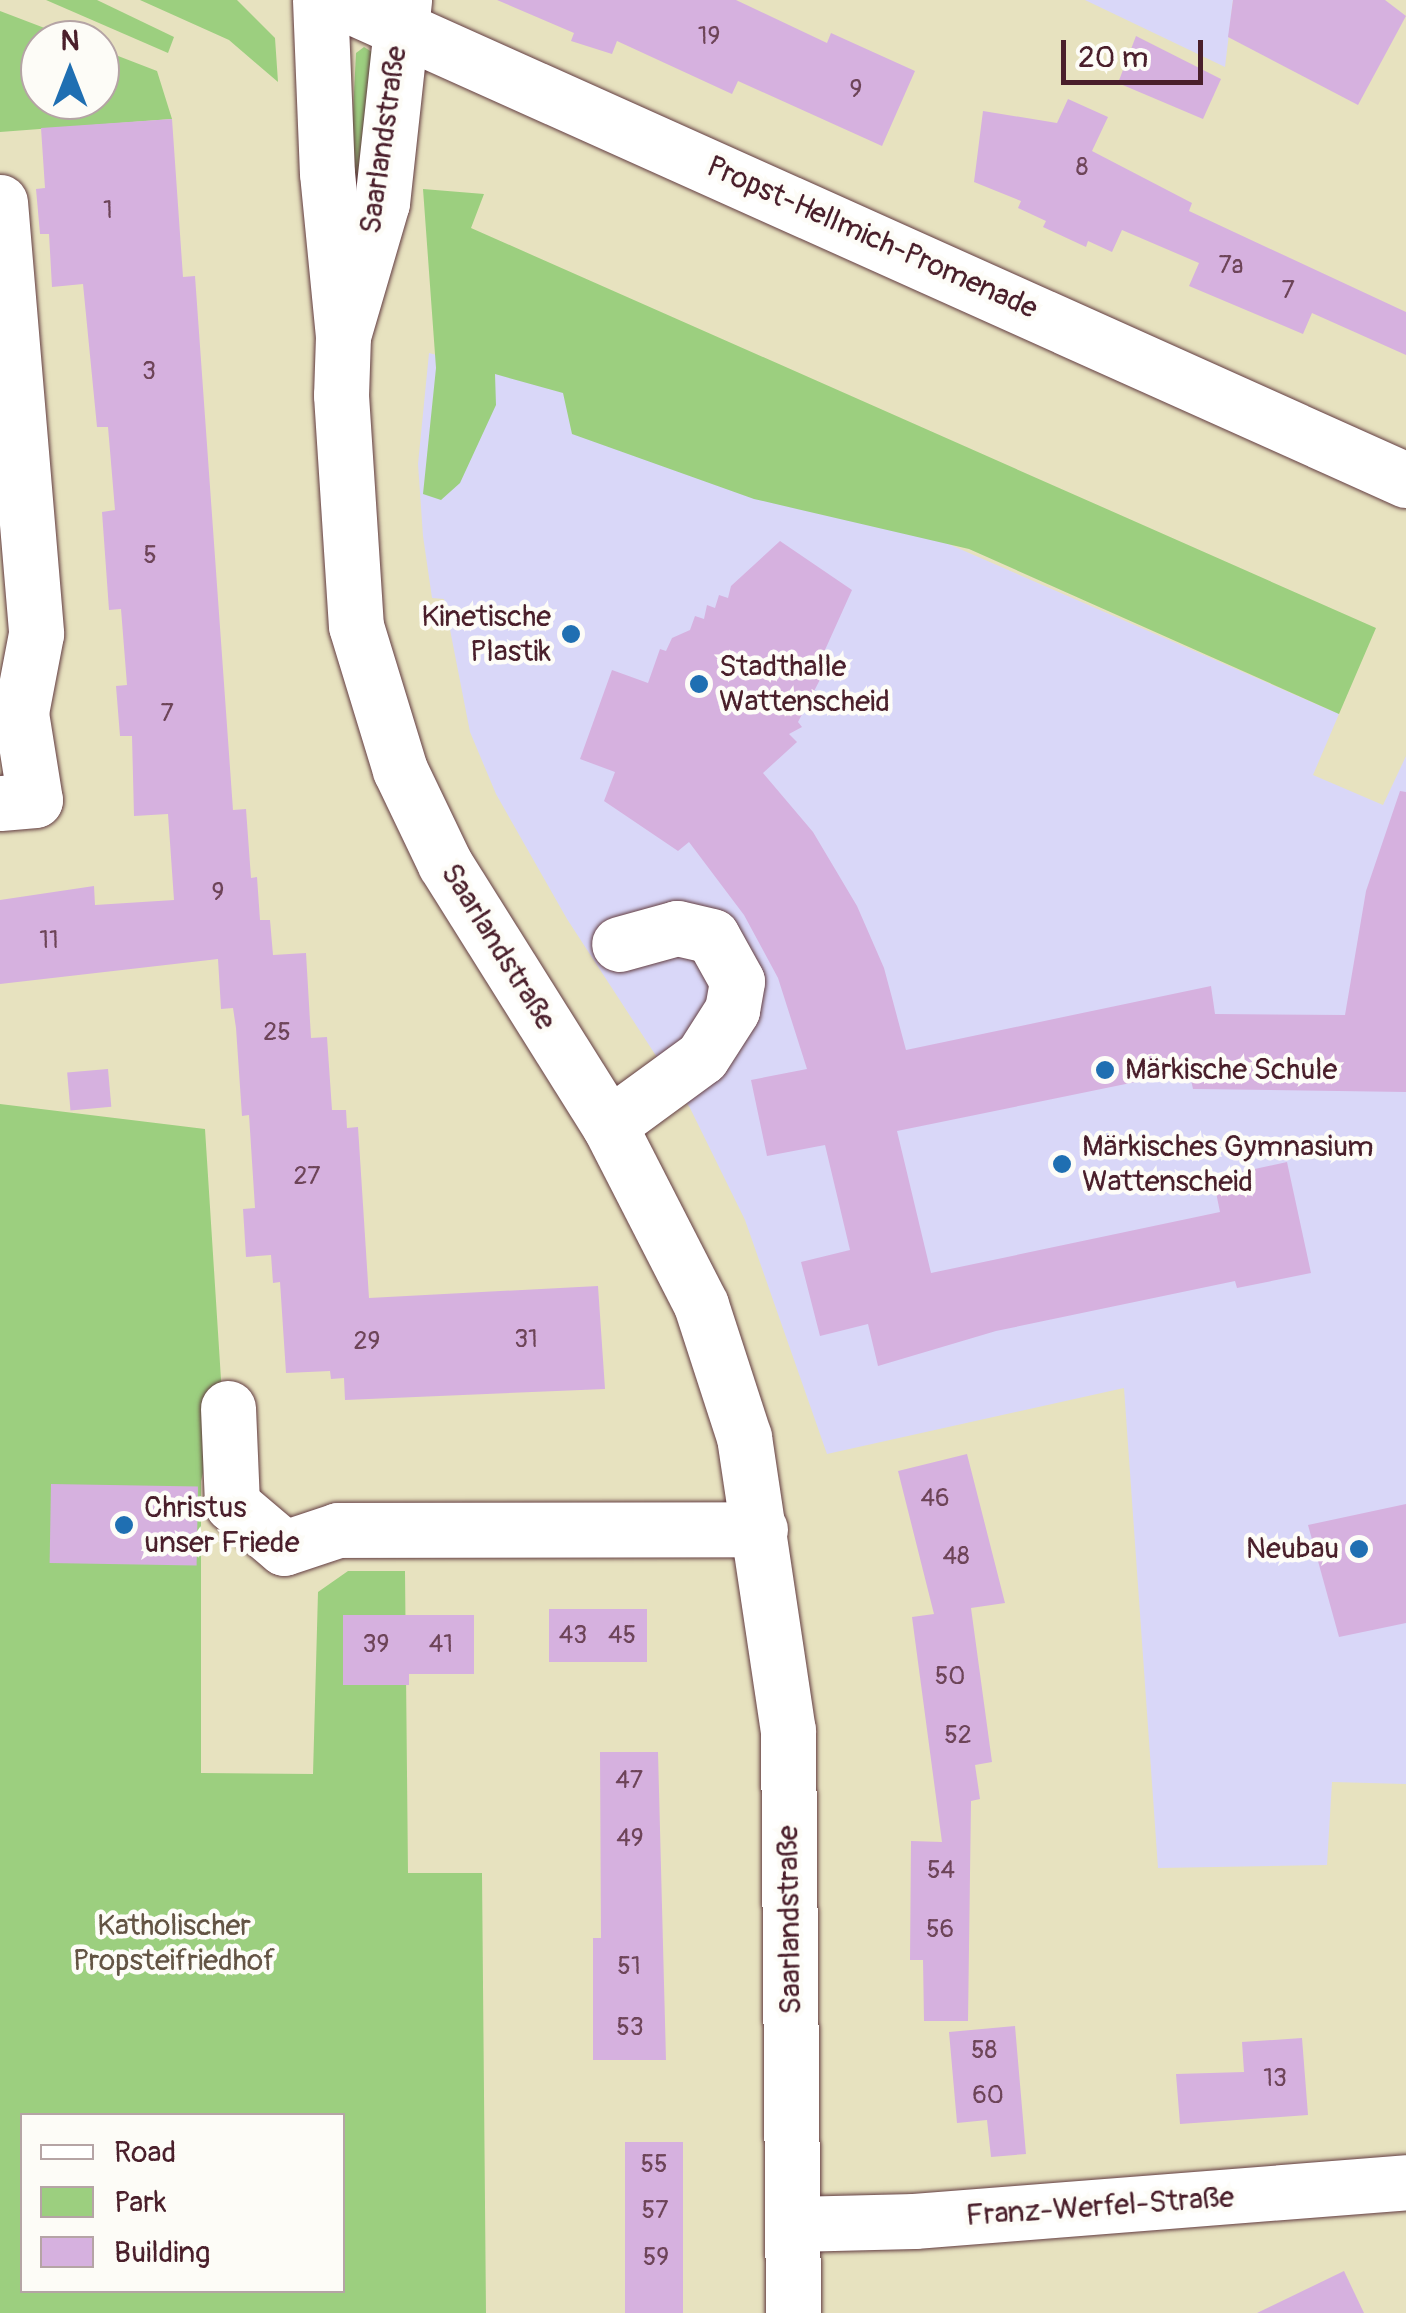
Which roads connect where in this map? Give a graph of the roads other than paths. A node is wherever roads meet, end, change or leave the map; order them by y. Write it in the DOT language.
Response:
graph roads {
  1 [pos="320,0"];
  2 [pos="337,0"];
  3 [pos="402,14"];
  4 [pos="0,202"];
  5 [pos="344,336"];
  6 [pos="1406,480"];
  7 [pos="0,803"];
  8 [pos="619,944"];
  9 [pos="608,1126"];
  10 [pos="228,1408"];
  11 [pos="760,1529"];
  12 [pos="1406,2182"];
  13 [pos="793,2224"];
  14 [pos="794,2313"];
  1 -- 5 [label="street, Saarlandstraße"];
  2 -- 3 [label="street, Propst-Hellmich-Promenade"];
  3 -- 5 [label="street, Saarlandstraße"];
  3 -- 6 [label="street, Propst-Hellmich-Promenade"];
  4 -- 7 [label="street"];
  5 -- 9 [label="street, Saarlandstraße"];
  8 -- 9 [label="street"];
  9 -- 11 [label="street, Saarlandstraße"];
  10 -- 11 [label="street"];
  11 -- 13 [label="street, Saarlandstraße"];
  12 -- 13 [label="street, Franz-Werfel-Straße"];
  13 -- 14 [label="street, Saarlandstraße"];
}
